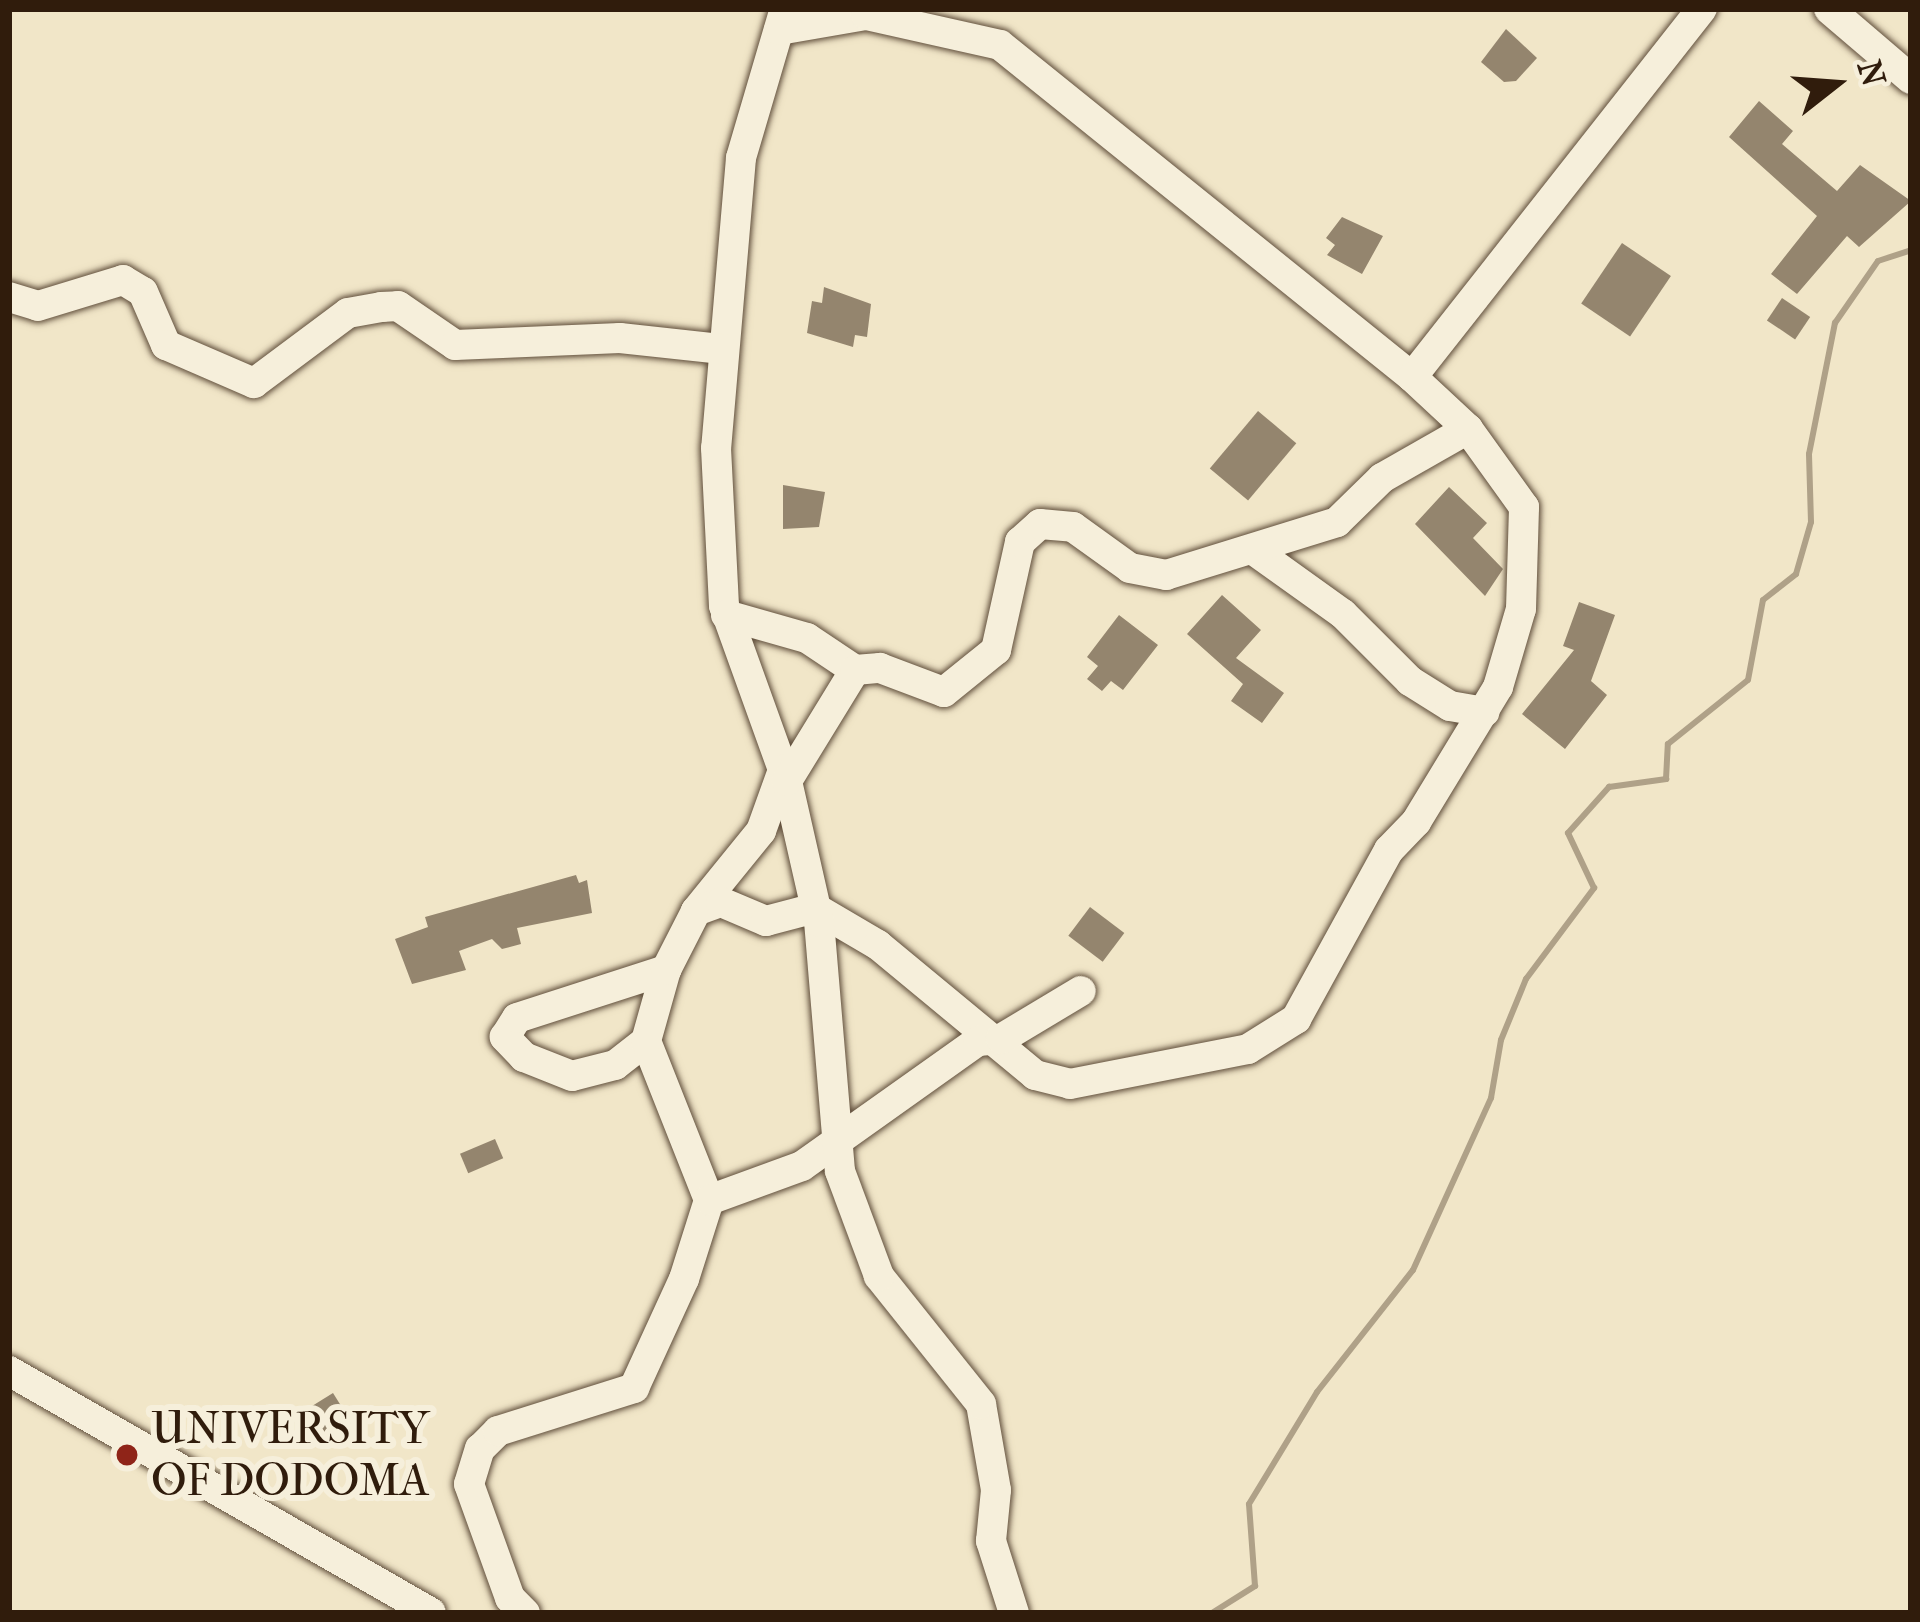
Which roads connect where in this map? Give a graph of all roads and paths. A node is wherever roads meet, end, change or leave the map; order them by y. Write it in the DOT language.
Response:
graph roads {
  1 [pos="1702,9"];
  2 [pos="1829,9"];
  3 [pos="782,20"];
  4 [pos="1911,79"];
  5 [pos="9,297"];
  6 [pos="722,349"];
  7 [pos="1412,377"];
  8 [pos="1468,429"];
  9 [pos="1255,551"];
  10 [pos="726,615"];
  11 [pos="855,670"];
  12 [pos="1484,712"];
  13 [pos="785,776"];
  14 [pos="815,908"];
  15 [pos="696,910"];
  16 [pos="666,970"];
  17 [pos="1081,992"];
  18 [pos="1001,1039"];
  19 [pos="646,1041"];
  20 [pos="615,1065"];
  21 [pos="667,1095"];
  22 [pos="837,1133"];
  23 [pos="709,1200"];
  24 [pos="9,1371"];
  25 [pos="431,1613"];
  26 [pos="525,1613"];
  27 [pos="1014,1613"];
  1 -- 7 [label="street"];
  2 -- 4 [label="street"];
  3 -- 6 [label="street"];
  3 -- 7 [label="street"];
  5 -- 6 [label="street"];
  6 -- 10 [label="street"];
  7 -- 8 [label="street"];
  8 -- 9 [label="street"];
  8 -- 12 [label="street"];
  9 -- 11 [label="street"];
  9 -- 12 [label="street"];
  10 -- 11 [label="street"];
  10 -- 13 [label="street"];
  11 -- 13 [label="street"];
  12 -- 18 [label="street"];
  13 -- 14 [label="street"];
  13 -- 15 [label="street"];
  14 -- 15 [label="street"];
  14 -- 18 [label="street"];
  14 -- 22 [label="street"];
  15 -- 16 [label="street"];
  16 -- 19 [label="street"];
  16 -- 20 [label="street"];
  17 -- 18 [label="street"];
  18 -- 22 [label="street"];
  19 -- 20 [label="street"];
  19 -- 21 [label="street"];
  20 -- 21 [label="street"];
  21 -- 23 [label="street"];
  22 -- 23 [label="street"];
  22 -- 27 [label="street"];
  23 -- 26 [label="street"];
  24 -- 25 [label="street"];
}
